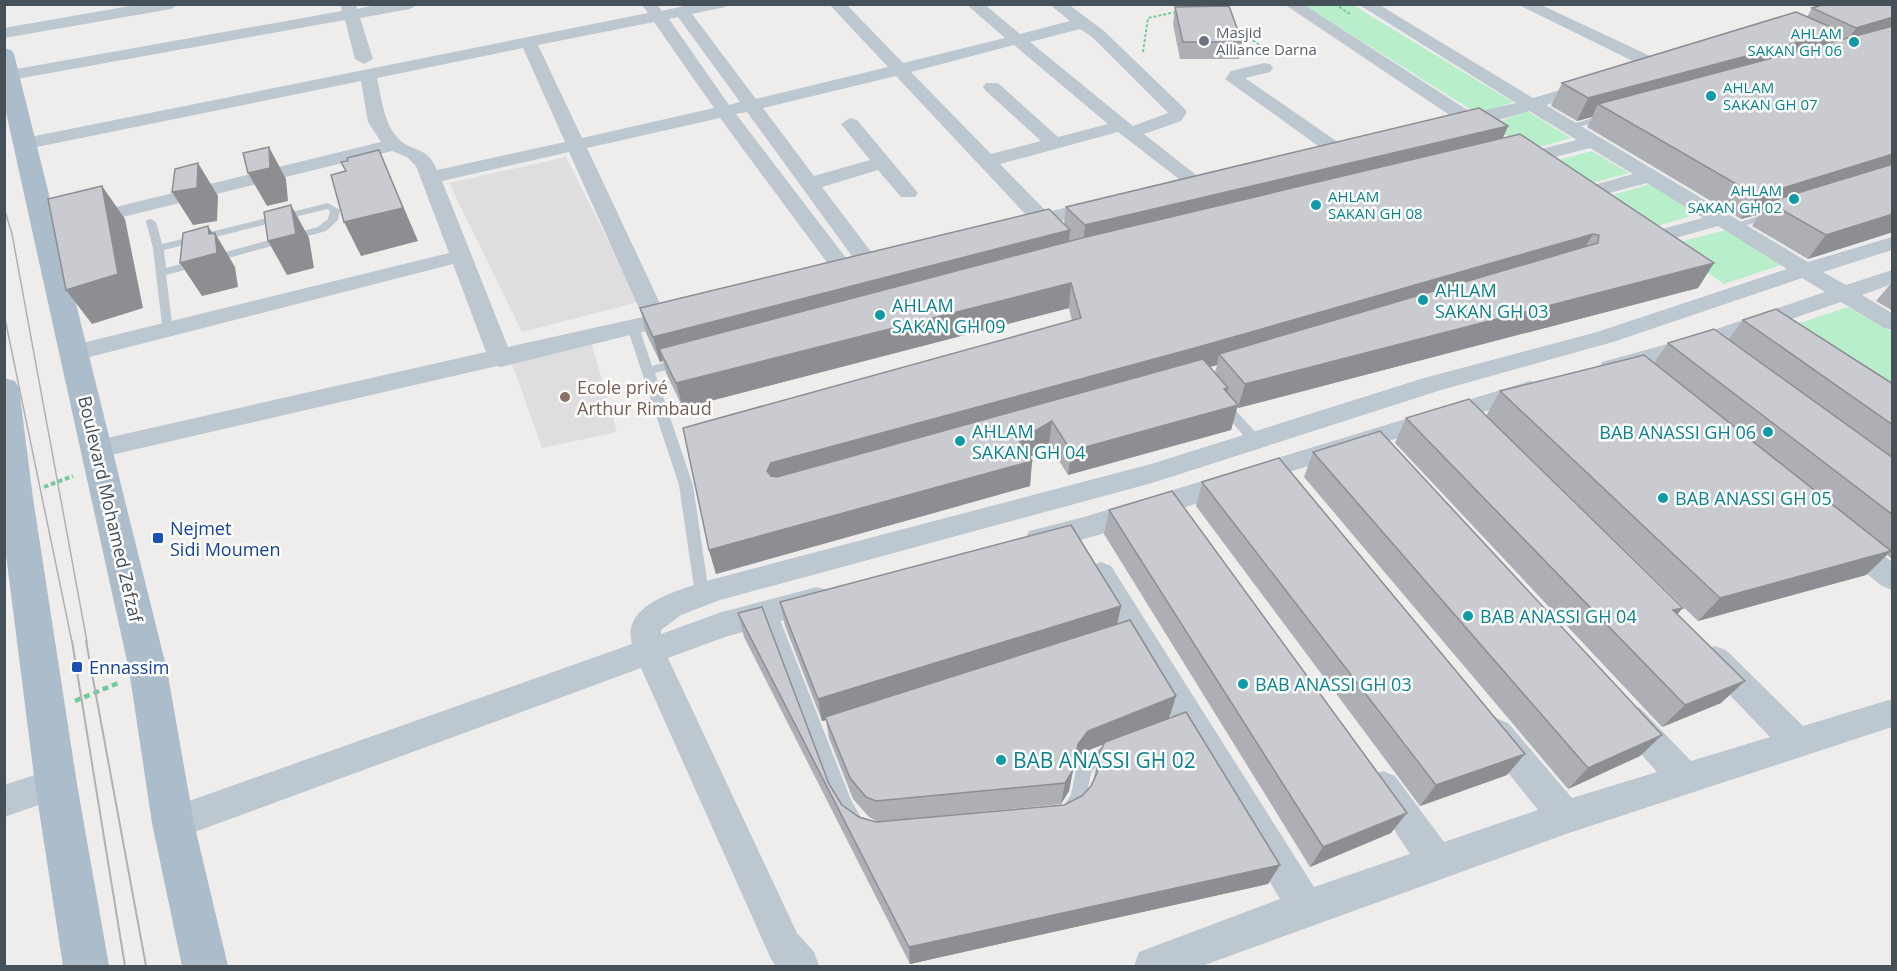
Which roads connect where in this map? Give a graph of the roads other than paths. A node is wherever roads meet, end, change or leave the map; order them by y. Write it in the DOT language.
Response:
graph roads {
  1 [pos="171,4"];
  2 [pos="410,4"];
  3 [pos="719,4"];
  4 [pos="837,4"];
  5 [pos="974,4"];
  6 [pos="1057,4"];
  7 [pos="1292,4"];
  8 [pos="1525,4"];
  9 [pos="652,9"];
  10 [pos="350,10"];
  11 [pos="1361,11"];
  12 [pos="682,12"];
  13 [pos="1083,23"];
  14 [pos="4,33"];
  15 [pos="1019,41"];
  16 [pos="528,42"];
  17 [pos="1676,58"];
  18 [pos="8,65"];
  19 [pos="1655,65"];
  20 [pos="366,67"];
  21 [pos="1264,68"];
  22 [pos="900,70"];
  23 [pos="992,87"];
  24 [pos="1528,104"];
  25 [pos="751,105"];
  26 [pos="724,110"];
  27 [pos="1612,115"];
  28 [pos="1466,118"];
  29 [pos="850,124"];
  30 [pos="1433,126"];
  31 [pos="1567,127"];
  32 [pos="1125,130"];
  33 [pos="25,136"];
  34 [pos="1592,141"];
  35 [pos="575,144"];
  36 [pos="1055,144"];
  37 [pos="1357,144"];
  38 [pos="393,145"];
  39 [pos="1335,149"];
  40 [pos="1312,155"];
  41 [pos="1528,158"];
  42 [pos="987,161"];
  43 [pos="881,163"];
  44 [pos="1546,170"];
  45 [pos="1650,176"];
  46 [pos="1218,177"];
  47 [pos="430,178"];
  48 [pos="1195,182"];
  49 [pos="1564,182"];
  50 [pos="810,184"];
  51 [pos="1172,188"];
  52 [pos="908,194"];
  53 [pos="1583,194"];
  54 [pos="1116,202"];
  55 [pos="1601,207"];
  56 [pos="1790,209"];
  57 [pos="151,222"];
  58 [pos="1727,222"];
  59 [pos="1046,223"];
  60 [pos="1629,227"];
  61 [pos="47,230"];
  62 [pos="996,231"];
  63 [pos="1647,240"];
  64 [pos="1893,243"];
  65 [pos="158,249"];
  66 [pos="1667,253"];
  67 [pos="461,256"];
  68 [pos="893,259"];
  69 [pos="870,265"];
  70 [pos="845,271"];
  71 [pos="1805,271"];
  72 [pos="160,273"];
  73 [pos="824,277"];
  74 [pos="1893,277"];
  75 [pos="1716,288"];
  76 [pos="1845,295"];
  77 [pos="703,310"];
  78 [pos="657,321"];
  79 [pos="1764,321"];
  80 [pos="1893,323"];
  81 [pos="633,327"];
  82 [pos="167,330"];
  83 [pos="1792,339"];
  84 [pos="74,353"];
  85 [pos="694,358"];
  86 [pos="501,359"];
  87 [pos="1627,363"];
  88 [pos="648,371"];
  89 [pos="1593,372"];
  90 [pos="1558,382"];
  91 [pos="1433,384"];
  92 [pos="1654,386"];
  93 [pos="1215,393"];
  94 [pos="6,400"];
  95 [pos="1462,411"];
  96 [pos="1487,435"];
  97 [pos="1371,437"];
  98 [pos="1255,440"];
  99 [pos="100,457"];
  100 [pos="1395,463"];
  101 [pos="1276,466"];
  102 [pos="1299,493"];
  103 [pos="1055,498"];
  104 [pos="1173,500"];
  105 [pos="1829,526"];
  106 [pos="1194,528"];
  107 [pos="1073,531"];
  108 [pos="1016,545"];
  109 [pos="1893,578"];
  110 [pos="846,590"];
  111 [pos="702,594"];
  112 [pos="770,612"];
  113 [pos="1697,641"];
  114 [pos="649,651"];
  115 [pos="1613,700"];
  116 [pos="1477,710"];
  117 [pos="1893,713"];
  118 [pos="1798,743"];
  119 [pos="1125,744"];
  120 [pos="1368,766"];
  121 [pos="1685,779"];
  122 [pos="56,784"];
  123 [pos="4,801"];
  124 [pos="1566,817"];
  125 [pos="1053,818"];
  126 [pos="173,823"];
  127 [pos="870,831"];
  128 [pos="1437,861"];
  129 [pos="1306,908"];
  130 [pos="86,966"];
  131 [pos="205,966"];
  132 [pos="800,966"];
  133 [pos="1153,966"];
  1 -- 14 [label="street"];
  2 -- 10 [label="street"];
  3 -- 12 [label="street"];
  4 -- 22 [label="street"];
  5 -- 15 [label="street"];
  6 -- 13 [label="street"];
  7 -- 28 [label="street"];
  8 -- 19 [label="street"];
  9 -- 12 [label="street"];
  9 -- 16 [label="street"];
  9 -- 20 [label="street"];
  9 -- 26 [label="street"];
  10 -- 18 [label="street"];
  10 -- 20 [label="street"];
  11 -- 24 [label="street"];
  12 -- 25 [label="street"];
  13 -- 15 [label="street"];
  13 -- 32 [label="street"];
  15 -- 22 [label="street"];
  15 -- 32 [label="street"];
  16 -- 20 [label="street"];
  16 -- 35 [label="street"];
  17 -- 19 [label="street"];
  18 -- 33 [label="main road, Boulevard Mohamed Zefzaf"];
  19 -- 24 [label="street"];
  20 -- 33 [label="street"];
  20 -- 38 [label="street"];
  21 -- 39 [label="street"];
  22 -- 25 [label="street"];
  22 -- 42 [label="street"];
  23 -- 36 [label="street"];
  24 -- 28 [label="street"];
  24 -- 31 [label="street"];
  25 -- 26 [label="street"];
  25 -- 50 [label="street"];
  26 -- 35 [label="street"];
  26 -- 70 [label="street"];
  27 -- 31 [label="lane"];
  28 -- 30 [label="street"];
  28 -- 41 [label="street"];
  29 -- 43 [label="street"];
  31 -- 34 [label="street"];
  32 -- 36 [label="street"];
  32 -- 48 [label="street"];
  33 -- 61 [label="main road, Boulevard Mohamed Zefzaf"];
  34 -- 41 [label="street"];
  34 -- 45 [label="street"];
  35 -- 47 [label="street"];
  35 -- 78 [label="street"];
  36 -- 42 [label="street"];
  37 -- 39 [label="street"];
  38 -- 47 [label="street"];
  38 -- 61 [label="street"];
  39 -- 40 [label="street"];
  41 -- 44 [label="street"];
  42 -- 59 [label="street"];
  43 -- 50 [label="street"];
  43 -- 52 [label="street"];
  45 -- 53 [label="street"];
  45 -- 58 [label="street"];
  46 -- 48 [label="street"];
  47 -- 67 [label="street"];
  48 -- 51 [label="street"];
  49 -- 53 [label="street"];
  50 -- 69 [label="street"];
  53 -- 55 [label="street"];
  54 -- 59 [label="street"];
  56 -- 58 [label="lane"];
  57 -- 65 [label="lane"];
  58 -- 63 [label="street"];
  58 -- 71 [label="street"];
  59 -- 62 [label="street"];
  60 -- 63 [label="street"];
  61 -- 84 [label="main road, Boulevard Mohamed Zefzaf"];
  63 -- 66 [label="street"];
  64 -- 71 [label="street"];
  65 -- 72 [label="lane"];
  65 -- 72 [label="lane"];
  67 -- 82 [label="street"];
  67 -- 86 [label="street"];
  68 -- 69 [label="street"];
  69 -- 70 [label="street"];
  70 -- 73 [label="street"];
  71 -- 75 [label="street"];
  71 -- 76 [label="street"];
  72 -- 82 [label="lane"];
  74 -- 76 [label="street"];
  75 -- 79 [label="street"];
  75 -- 91 [label="street"];
  76 -- 79 [label="street"];
  76 -- 80 [label="street"];
  77 -- 78 [label="street"];
  78 -- 81 [label="street"];
  79 -- 83 [label="street"];
  79 -- 87 [label="street"];
  81 -- 86 [label="street"];
  81 -- 88 [label="lane"];
  82 -- 84 [label="street"];
  84 -- 99 [label="main road, Boulevard Mohamed Zefzaf"];
  85 -- 88 [label="lane"];
  86 -- 99 [label="street"];
  87 -- 89 [label="street"];
  87 -- 92 [label="street"];
  88 -- 111 [label="lane"];
  90 -- 95 [label="street"];
  91 -- 95 [label="street"];
  91 -- 98 [label="street"];
  93 -- 98 [label="lane"];
  94 -- 122 [label="main road"];
  95 -- 96 [label="street"];
  95 -- 97 [label="street"];
  97 -- 100 [label="street"];
  97 -- 101 [label="street"];
  98 -- 103 [label="street"];
  99 -- 126 [label="main road, Boulevard Mohamed Zefzaf"];
  101 -- 102 [label="street"];
  101 -- 104 [label="street"];
  103 -- 107 [label="street"];
  103 -- 111 [label="street"];
  104 -- 106 [label="street"];
  104 -- 107 [label="street"];
  105 -- 109 [label="street"];
  107 -- 108 [label="street"];
  107 -- 129 [label="street"];
  110 -- 112 [label="street"];
  111 -- 114 [label="street"];
  112 -- 114 [label="street"];
  112 -- 127 [label="lane"];
  113 -- 118 [label="street"];
  114 -- 126 [label="street"];
  114 -- 132 [label="street"];
  115 -- 121 [label="street"];
  116 -- 124 [label="street"];
  117 -- 118 [label="street"];
  118 -- 121 [label="street"];
  119 -- 125 [label="lane"];
  120 -- 128 [label="street"];
  121 -- 124 [label="street"];
  122 -- 123 [label="street"];
  122 -- 130 [label="main road"];
  124 -- 128 [label="street"];
  126 -- 131 [label="main road, Boulevard Mohamed Zefzaf"];
  128 -- 129 [label="street"];
  129 -- 133 [label="street"];
}
